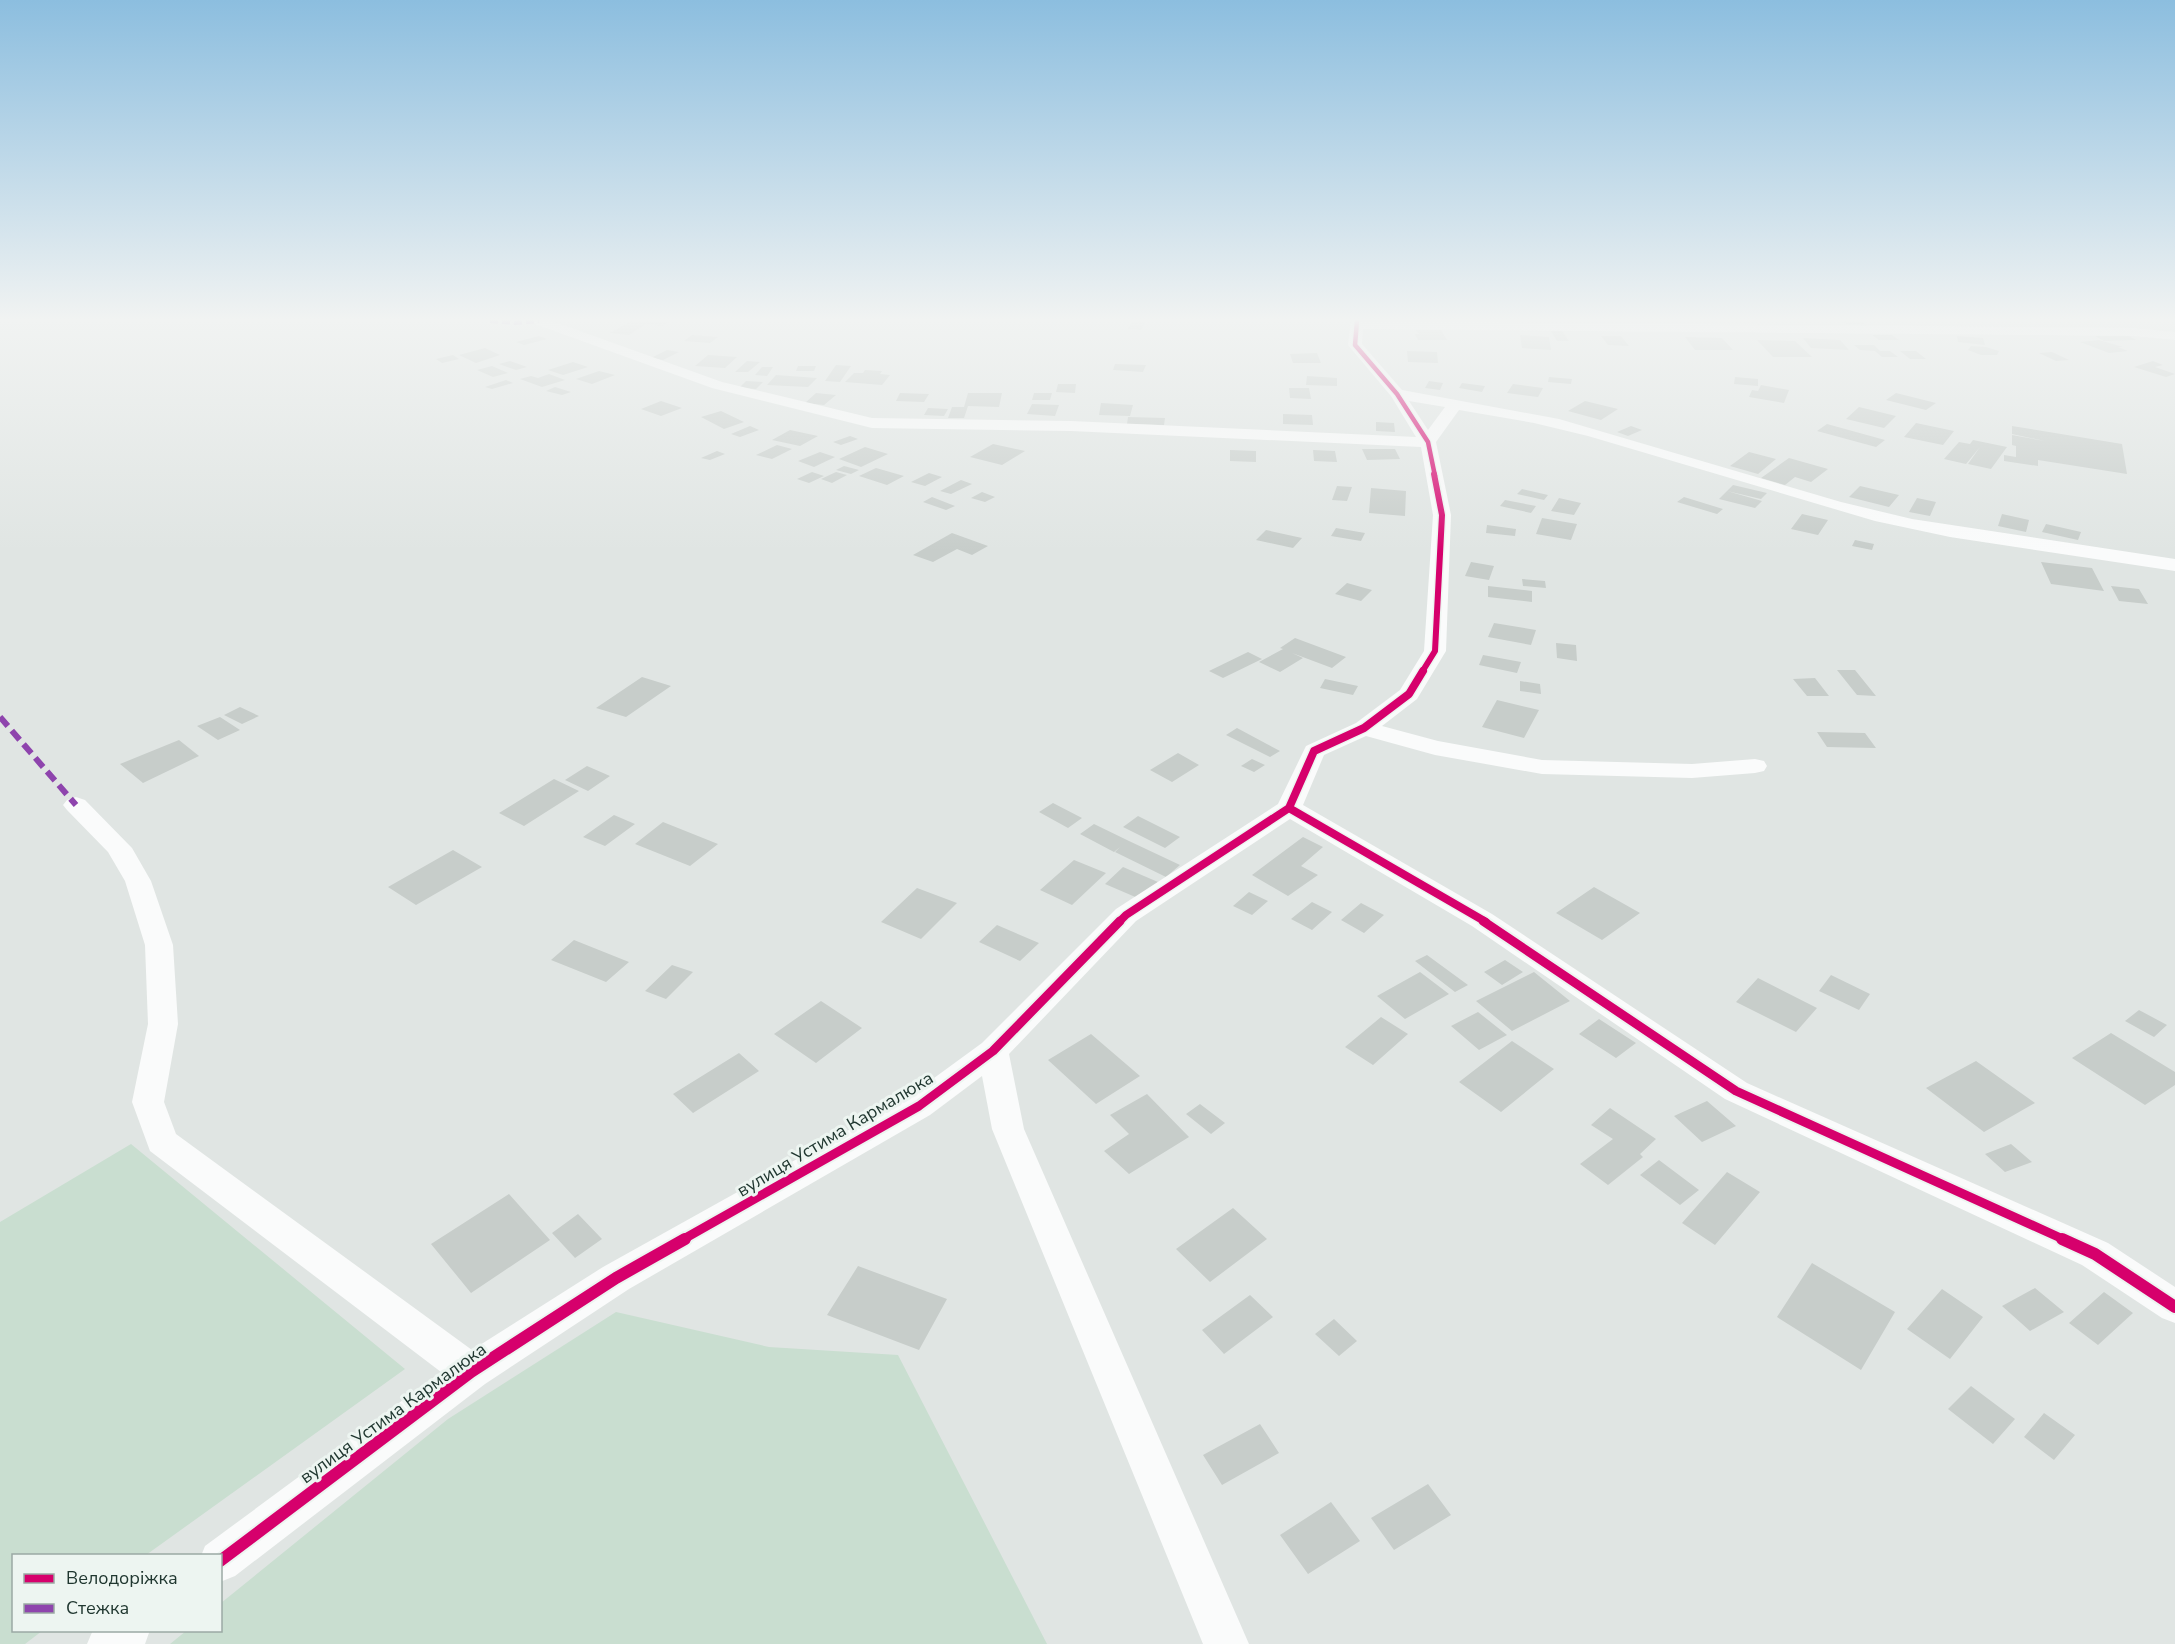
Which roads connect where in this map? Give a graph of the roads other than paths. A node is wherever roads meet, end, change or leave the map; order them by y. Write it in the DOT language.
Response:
graph roads {
  1 [pos="769,398"];
  2 [pos="1399,398"];
  3 [pos="1415,398"];
  4 [pos="1454,406"];
  5 [pos="1428,442"];
  6 [pos="2175,565"];
  7 [pos="1364,728"];
  8 [pos="1755,766"];
  9 [pos="76,805"];
  10 [pos="1289,807"];
  11 [pos="993,1051"];
  12 [pos="2175,1307"];
  13 [pos="471,1372"];
  14 [pos="222,1559"];
  15 [pos="125,1632"];
  16 [pos="110,1644"];
  17 [pos="1226,1644"];
  1 -- 5 [label="street"];
  2 -- 5 [label="street"];
  3 -- 4 [label="street"];
  4 -- 5 [label="street"];
  4 -- 6 [label="street"];
  5 -- 7 [label="street"];
  7 -- 8 [label="street"];
  7 -- 10 [label="street"];
  9 -- 13 [label="street"];
  10 -- 11 [label="street, вулиця Устима Кармалюка"];
  10 -- 12 [label="street"];
  11 -- 13 [label="street, вулиця Устима Кармалюка"];
  11 -- 17 [label="street"];
  13 -- 14 [label="street, вулиця Устима Кармалюка"];
  15 -- 16 [label="street"];
}
